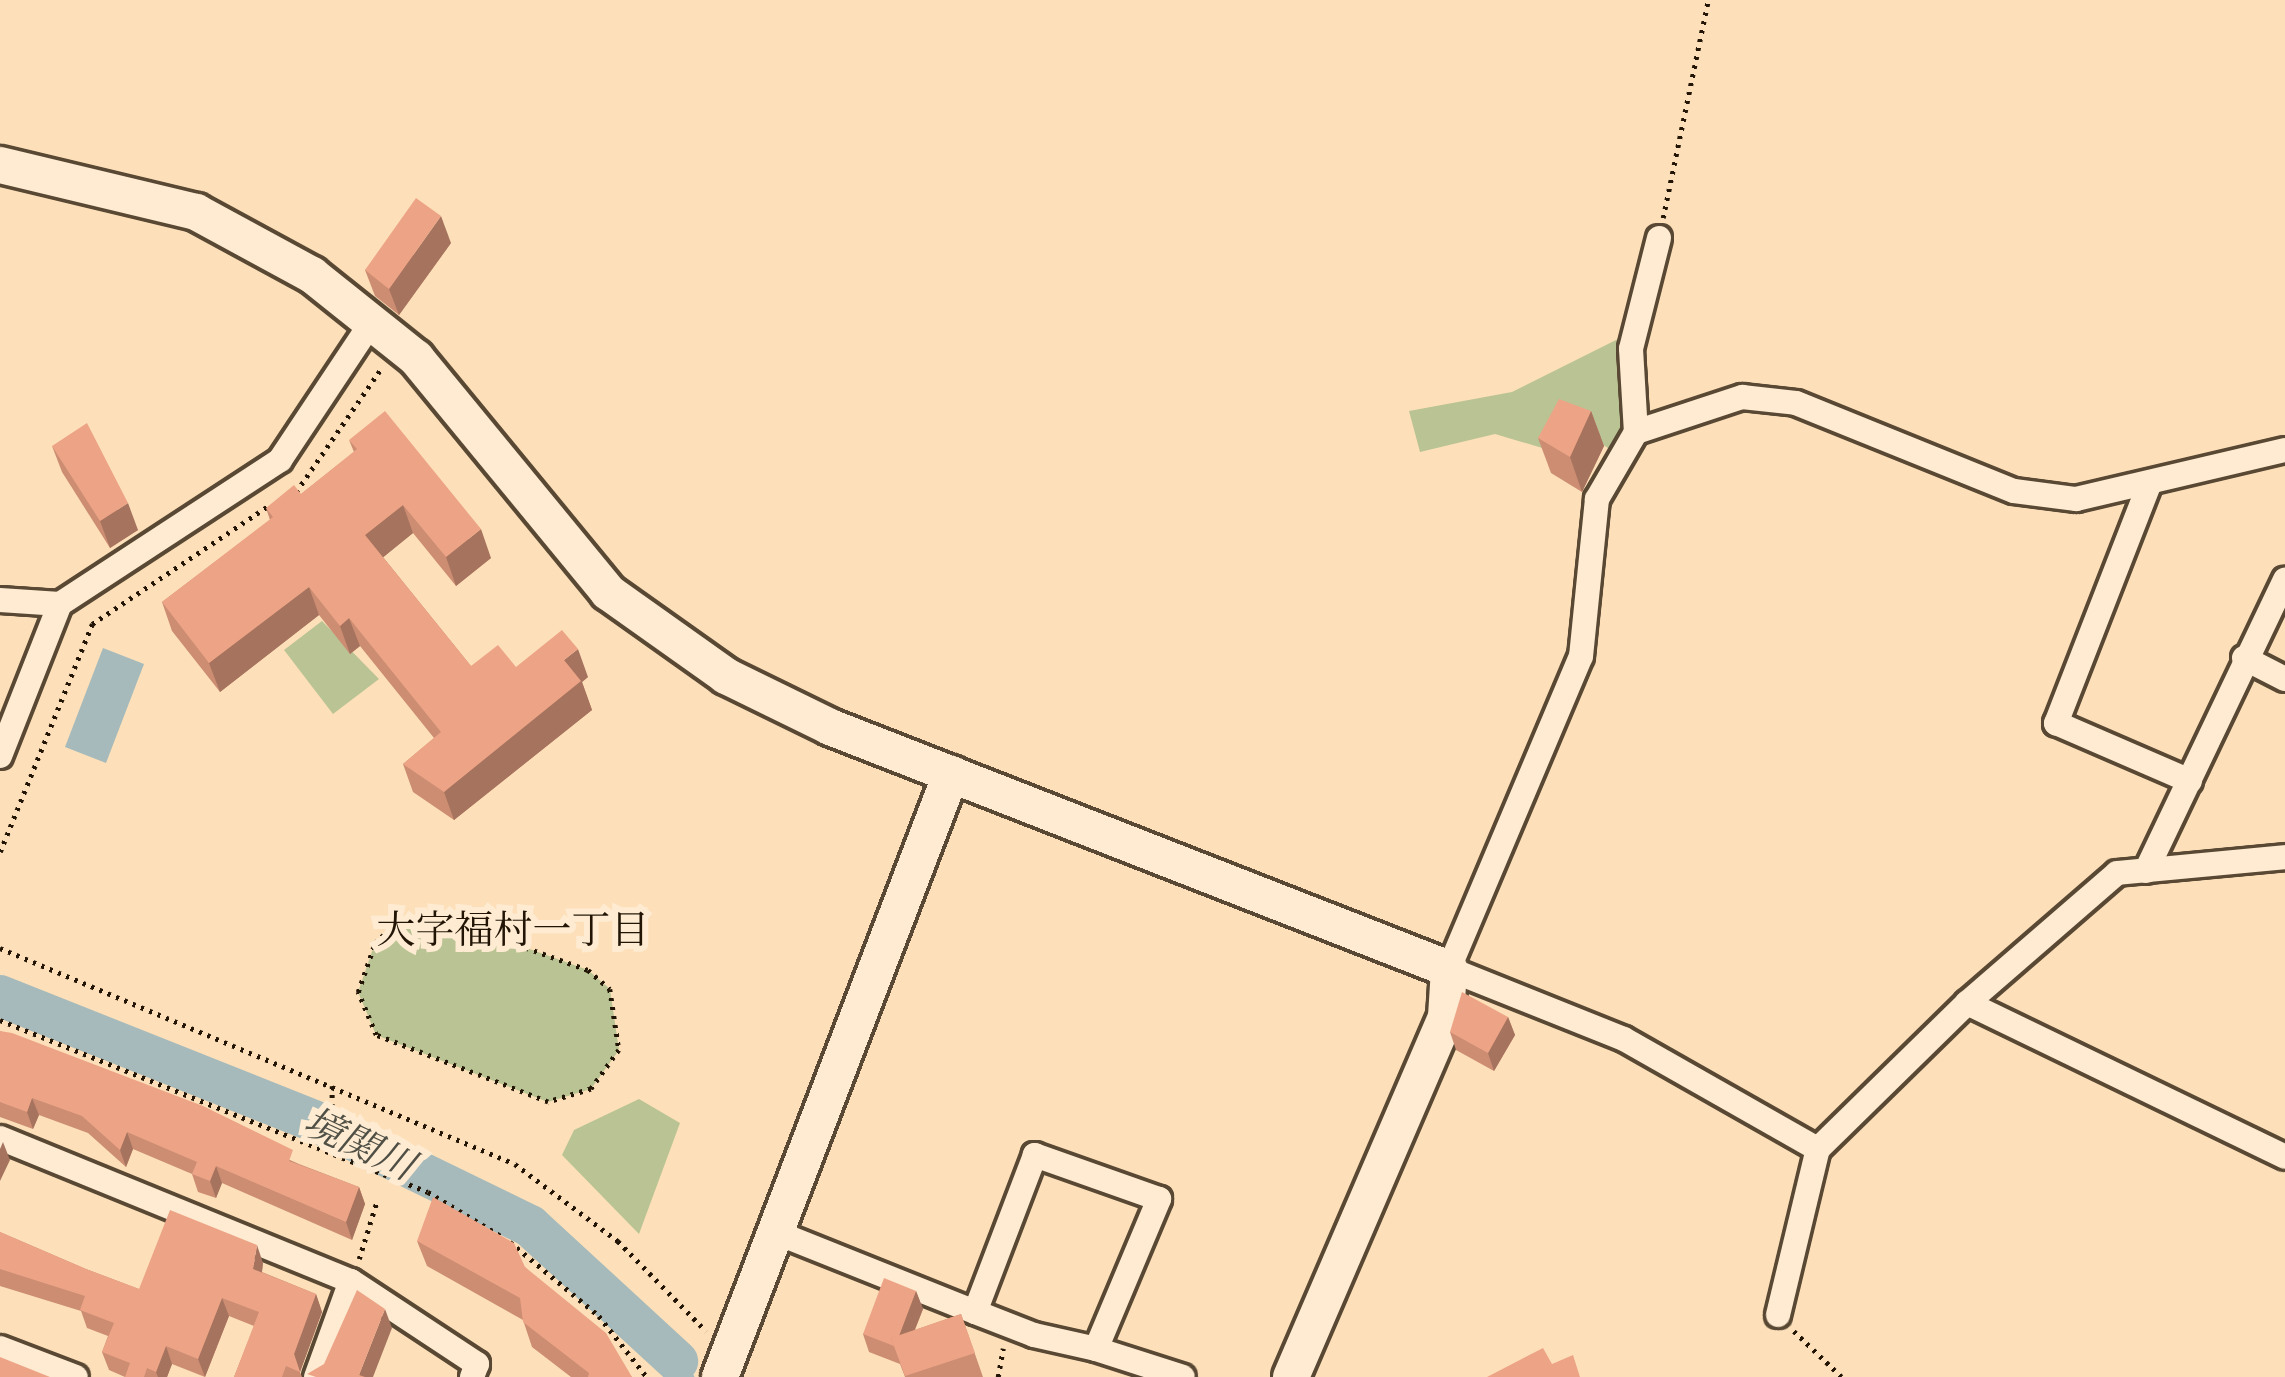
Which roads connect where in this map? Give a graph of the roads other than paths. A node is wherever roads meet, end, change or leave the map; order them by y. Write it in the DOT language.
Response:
graph roads {
  1 [pos="0,165"];
  2 [pos="1659,238"];
  3 [pos="373,320"];
  4 [pos="1636,432"];
  5 [pos="2285,450"];
  6 [pos="2149,485"];
  7 [pos="2285,579"];
  8 [pos="0,600"];
  9 [pos="60,604"];
  10 [pos="2244,658"];
  11 [pos="2285,679"];
  12 [pos="0,756"];
  13 [pos="951,774"];
  14 [pos="2190,781"];
  15 [pos="2285,857"];
  16 [pos="2146,871"];
  17 [pos="1449,969"];
  18 [pos="1967,1004"];
  19 [pos="0,1138"];
  20 [pos="1818,1149"];
  21 [pos="2285,1157"];
  22 [pos="775,1232"];
  23 [pos="351,1281"];
  24 [pos="975,1312"];
  25 [pos="1778,1315"];
  26 [pos="0,1348"];
  27 [pos="1096,1349"];
  28 [pos="724,1367"];
  29 [pos="76,1377"];
  30 [pos="316,1377"];
  31 [pos="472,1377"];
  32 [pos="1183,1377"];
  33 [pos="1291,1377"];
  1 -- 3 [label="street"];
  2 -- 4 [label="street"];
  3 -- 9 [label="street"];
  3 -- 13 [label="street"];
  4 -- 6 [label="street"];
  4 -- 17 [label="street"];
  5 -- 6 [label="street"];
  6 -- 14 [label="street"];
  7 -- 10 [label="street"];
  8 -- 9 [label="street"];
  9 -- 12 [label="street"];
  10 -- 11 [label="street"];
  10 -- 14 [label="street"];
  13 -- 17 [label="street"];
  13 -- 22 [label="street"];
  14 -- 16 [label="street"];
  15 -- 16 [label="street"];
  16 -- 18 [label="street"];
  17 -- 20 [label="street"];
  17 -- 33 [label="street"];
  18 -- 20 [label="street"];
  18 -- 21 [label="street"];
  19 -- 23 [label="street"];
  20 -- 25 [label="street"];
  22 -- 24 [label="street"];
  22 -- 28 [label="street"];
  23 -- 30 [label="street"];
  23 -- 31 [label="street"];
  24 -- 27 [label="street"];
  24 -- 27 [label="street"];
  26 -- 29 [label="street"];
  27 -- 32 [label="street"];
}
